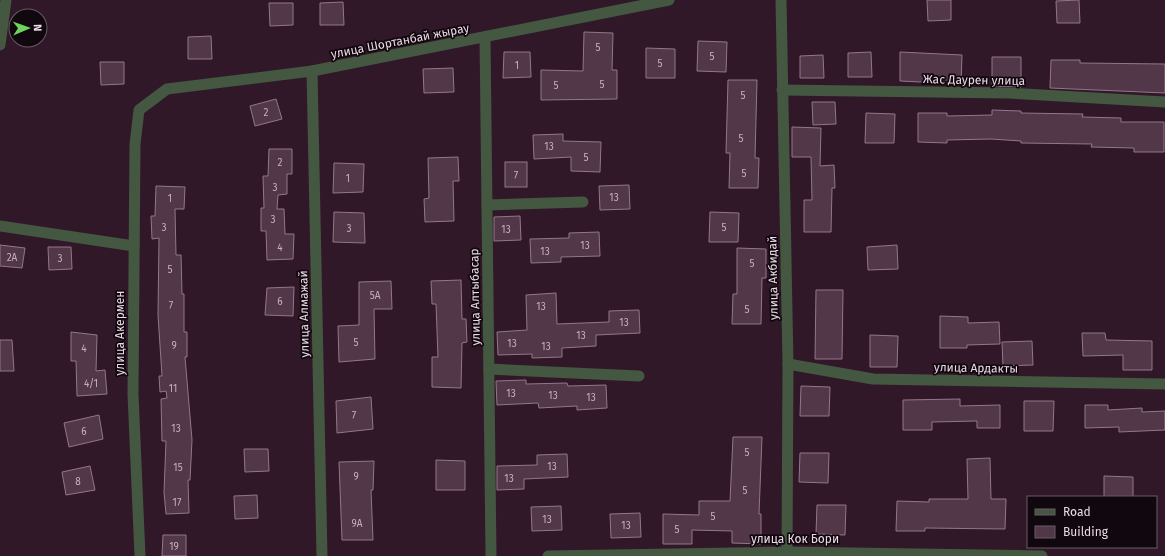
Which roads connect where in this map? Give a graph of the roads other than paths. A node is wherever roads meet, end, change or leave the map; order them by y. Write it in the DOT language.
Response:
graph roads {
  1 [pos="6,0"];
  2 [pos="669,0"];
  3 [pos="781,0"];
  4 [pos="485,37"];
  5 [pos="0,45"];
  6 [pos="312,71"];
  7 [pos="782,90"];
  8 [pos="1165,102"];
  9 [pos="140,110"];
  10 [pos="583,202"];
  11 [pos="487,205"];
  12 [pos="0,226"];
  13 [pos="134,246"];
  14 [pos="788,364"];
  15 [pos="489,369"];
  16 [pos="639,376"];
  17 [pos="1165,384"];
  18 [pos="787,554"];
  19 [pos="140,556"];
  20 [pos="322,556"];
  21 [pos="491,556"];
  22 [pos="548,556"];
  23 [pos="1042,556"];
  1 -- 5 [label="street"];
  2 -- 4 [label="street, улица Шортанбай жырау"];
  3 -- 7 [label="street, улица Акбидай"];
  4 -- 6 [label="street, улица Шортанбай жырау"];
  4 -- 11 [label="street, улица Алтыбасар"];
  6 -- 9 [label="street, улица Шортанбай жырау"];
  6 -- 20 [label="street, улица Алмажай"];
  7 -- 8 [label="street, Жас Даурен улица"];
  7 -- 14 [label="street, улица Акбидай"];
  9 -- 13 [label="street, улица Акермен"];
  10 -- 11 [label="street"];
  11 -- 15 [label="street, улица Алтыбасар"];
  12 -- 13 [label="street"];
  13 -- 19 [label="street, улица Акермен"];
  14 -- 17 [label="street, улица Ардакты"];
  14 -- 18 [label="street, улица Акбидай"];
  15 -- 16 [label="street"];
  15 -- 21 [label="street, улица Алтыбасар"];
  18 -- 22 [label="street, улица Кок Бори"];
  18 -- 23 [label="street, улица Кок Бори"];
}
